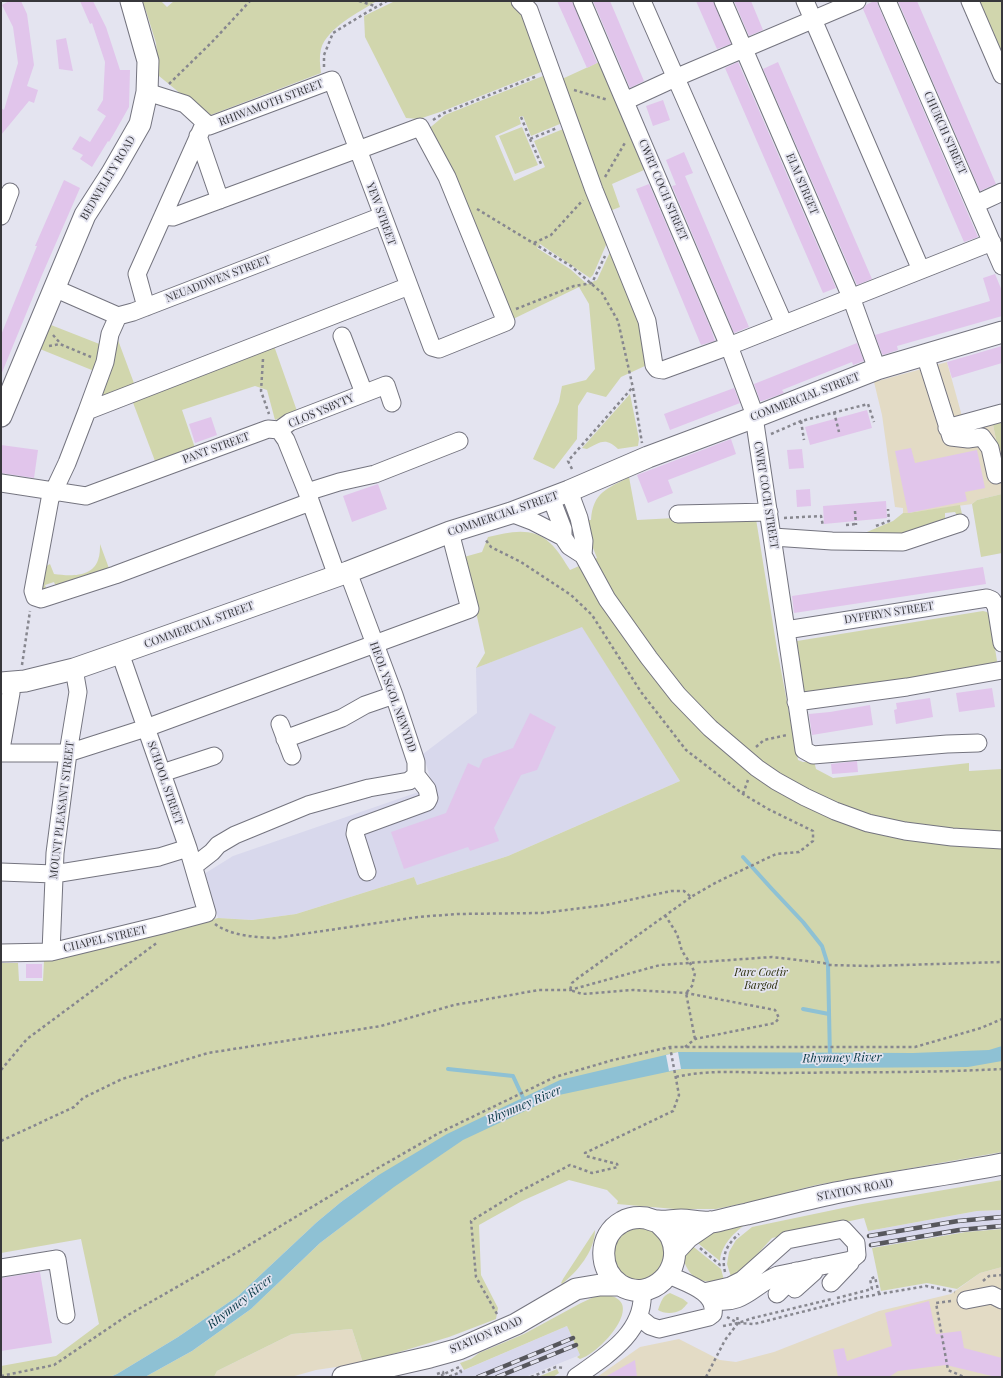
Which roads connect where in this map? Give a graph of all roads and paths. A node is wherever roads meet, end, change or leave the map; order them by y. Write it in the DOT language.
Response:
graph roads {
  1 [pos="131,1"];
  2 [pos="250,1"];
  3 [pos="359,1"];
  4 [pos="388,1"];
  5 [pos="520,1"];
  6 [pos="582,1"];
  7 [pos="642,1"];
  8 [pos="723,1"];
  9 [pos="804,1"];
  10 [pos="857,1"];
  11 [pos="887,1"];
  12 [pos="970,1"];
  13 [pos="376,7"];
  14 [pos="813,20"];
  15 [pos="744,50"];
  16 [pos="1002,75"];
  17 [pos="539,76"];
  18 [pos="675,78"];
  19 [pos="332,80"];
  20 [pos="557,85"];
  21 [pos="147,92"];
  22 [pos="625,101"];
  23 [pos="521,116"];
  24 [pos="570,122"];
  25 [pos="420,127"];
  26 [pos="202,129"];
  27 [pos="530,139"];
  28 [pos="358,150"];
  29 [pos="542,166"];
  30 [pos="10,192"];
  31 [pos="1002,192"];
  32 [pos="454,196"];
  33 [pos="220,200"];
  34 [pos="976,204"];
  35 [pos="1,216"];
  36 [pos="163,216"];
  37 [pos="382,216"];
  38 [pos="615,241"];
  39 [pos="992,242"];
  40 [pos="1002,266"];
  41 [pos="921,270"];
  42 [pos="592,283"];
  43 [pos="409,286"];
  44 [pos="54,288"];
  45 [pos="851,297"];
  46 [pos="146,307"];
  47 [pos="503,314"];
  48 [pos="118,316"];
  49 [pos="784,324"];
  50 [pos="1002,332"];
  51 [pos="342,336"];
  52 [pos="264,342"];
  53 [pos="729,346"];
  54 [pos="30,348"];
  55 [pos="925,355"];
  56 [pos="105,362"];
  57 [pos="877,369"];
  58 [pos="633,388"];
  59 [pos="364,393"];
  60 [pos="392,403"];
  61 [pos="87,411"];
  62 [pos="834,412"];
  63 [pos="1002,413"];
  64 [pos="1,416"];
  65 [pos="801,421"];
  66 [pos="874,422"];
  67 [pos="756,427"];
  68 [pos="947,428"];
  69 [pos="279,430"];
  70 [pos="839,432"];
  71 [pos="804,440"];
  72 [pos="460,441"];
  73 [pos="643,447"];
  74 [pos="572,468"];
  75 [pos="996,475"];
  76 [pos="1,483"];
  77 [pos="53,491"];
  78 [pos="560,495"];
  79 [pos="309,497"];
  80 [pos="855,511"];
  81 [pos="511,513"];
  82 [pos="678,514"];
  83 [pos="769,516"];
  84 [pos="954,522"];
  85 [pos="856,524"];
  86 [pos="843,525"];
  87 [pos="830,526"];
  88 [pos="856,529"];
  89 [pos="450,532"];
  90 [pos="483,536"];
  91 [pos="563,537"];
  92 [pos="773,537"];
  93 [pos="583,555"];
  94 [pos="342,574"];
  95 [pos="35,597"];
  96 [pos="997,597"];
  97 [pos="786,630"];
  98 [pos="374,643"];
  99 [pos="1002,643"];
  100 [pos="120,653"];
  101 [pos="74,669"];
  102 [pos="1002,670"];
  103 [pos="11,683"];
  104 [pos="394,695"];
  105 [pos="796,702"];
  106 [pos="146,728"];
  107 [pos="779,736"];
  108 [pos="978,743"];
  109 [pos="1,749"];
  110 [pos="760,751"];
  111 [pos="1,753"];
  112 [pos="68,753"];
  113 [pos="214,756"];
  114 [pos="292,756"];
  115 [pos="162,773"];
  116 [pos="416,775"];
  117 [pos="749,777"];
  118 [pos="743,794"];
  119 [pos="1002,840"];
  120 [pos="188,848"];
  121 [pos="194,866"];
  122 [pos="1,872"];
  123 [pos="367,872"];
  124 [pos="54,874"];
  125 [pos="691,897"];
  126 [pos="207,913"];
  127 [pos="665,915"];
  128 [pos="162,925"];
  129 [pos="51,952"];
  130 [pos="1,953"];
  131 [pos="1002,962"];
  132 [pos="690,963"];
  133 [pos="570,990"];
  134 [pos="686,993"];
  135 [pos="1002,1019"];
  136 [pos="695,1039"];
  137 [pos="670,1047"];
  138 [pos="685,1047"];
  139 [pos="1002,1069"];
  140 [pos="1,1070"];
  141 [pos="676,1077"];
  142 [pos="1,1141"];
  143 [pos="1002,1164"];
  144 [pos="657,1221"];
  145 [pos="710,1222"];
  146 [pos="741,1232"];
  147 [pos="698,1246"];
  148 [pos="675,1251"];
  149 [pos="603,1253"];
  150 [pos="851,1260"];
  151 [pos="833,1263"];
  152 [pos="815,1267"];
  153 [pos="1,1268"];
  154 [pos="796,1271"];
  155 [pos="669,1275"];
  156 [pos="778,1275"];
  157 [pos="620,1285"];
  158 [pos="576,1289"];
  159 [pos="642,1290"];
  160 [pos="795,1290"];
  161 [pos="777,1294"];
  162 [pos="879,1294"];
  163 [pos="708,1296"];
  164 [pos="760,1297"];
  165 [pos="966,1300"];
  166 [pos="1002,1300"];
  167 [pos="502,1311"];
  168 [pos="66,1315"];
  169 [pos="639,1317"];
  170 [pos="738,1323"];
  171 [pos="407,1369"];
  172 [pos="437,1374"];
  173 [pos="572,1374"];
  174 [pos="1,1376"];
  175 [pos="343,1377"];
  176 [pos="444,1377"];
  177 [pos="448,1377"];
  178 [pos="531,1377"];
  179 [pos="706,1377"];
  180 [pos="964,1377"];
  1 -- 21 [label="main road, BEDWELLTY ROAD"];
  2 -- 21 [label="path"];
  3 -- 13 [label="path"];
  4 -- 13 [label="path"];
  5 -- 20 [label="street"];
  6 -- 22 [label="street, CWRT COCH STREET"];
  7 -- 18 [label="street"];
  8 -- 15 [label="street, ELM STREET"];
  9 -- 14 [label="street"];
  10 -- 14 [label="street"];
  11 -- 34 [label="street, CHURCH STREET"];
  12 -- 16 [label="street"];
  13 -- 19 [label="path"];
  14 -- 15 [label="street"];
  14 -- 41 [label="street"];
  15 -- 18 [label="street"];
  15 -- 45 [label="street, ELM STREET"];
  17 -- 25 [label="path"];
  18 -- 22 [label="street"];
  18 -- 49 [label="street"];
  19 -- 26 [label="street, RHIWAMOTH STREET"];
  19 -- 28 [label="street, YEW STREET"];
  20 -- 22 [label="path"];
  20 -- 24 [label="street"];
  21 -- 26 [label="street, RHIWAMOTH STREET"];
  21 -- 44 [label="main road, BEDWELLTY ROAD"];
  22 -- 53 [label="street, CWRT COCH STREET"];
  23 -- 27 [label="path"];
  24 -- 27 [label="path"];
  24 -- 38 [label="street"];
  25 -- 28 [label="street"];
  25 -- 32 [label="street"];
  26 -- 33 [label="street"];
  26 -- 36 [label="street"];
  27 -- 29 [label="path"];
  28 -- 33 [label="street"];
  28 -- 37 [label="street, YEW STREET"];
  30 -- 35 [label="street"];
  31 -- 34 [label="street"];
  32 -- 42 [label="path"];
  32 -- 47 [label="street"];
  33 -- 36 [label="street"];
  34 -- 39 [label="street, CHURCH STREET"];
  36 -- 46 [label="street"];
  37 -- 43 [label="street, YEW STREET"];
  37 -- 46 [label="street, NEUADDWEN STREET"];
  38 -- 42 [label="path"];
  38 -- 53 [label="street"];
  39 -- 40 [label="street, CHURCH STREET"];
  39 -- 41 [label="street"];
  41 -- 45 [label="street"];
  42 -- 47 [label="path"];
  42 -- 58 [label="path"];
  43 -- 47 [label="street, YEW STREET"];
  43 -- 52 [label="street"];
  44 -- 48 [label="street"];
  44 -- 54 [label="main road, BEDWELLTY ROAD"];
  45 -- 49 [label="street"];
  45 -- 57 [label="street, ELM STREET"];
  46 -- 48 [label="street, NEUADDWEN STREET"];
  48 -- 56 [label="street"];
  49 -- 53 [label="street"];
  50 -- 55 [label="main road, COMMERCIAL STREET"];
  51 -- 59 [label="street, CLOS YSBYTY"];
  52 -- 61 [label="street"];
  52 -- 69 [label="path"];
  53 -- 67 [label="street, CWRT COCH STREET"];
  54 -- 56 [label="path"];
  54 -- 64 [label="main road, BEDWELLTY ROAD"];
  55 -- 57 [label="main road, COMMERCIAL STREET"];
  55 -- 68 [label="street"];
  56 -- 61 [label="street"];
  57 -- 67 [label="main road, COMMERCIAL STREET"];
  58 -- 73 [label="path"];
  58 -- 74 [label="path"];
  59 -- 60 [label="street, CLOS YSBYTY"];
  59 -- 69 [label="street, CLOS YSBYTY"];
  61 -- 77 [label="street"];
  62 -- 65 [label="path"];
  62 -- 66 [label="path"];
  62 -- 70 [label="path"];
  63 -- 68 [label="street"];
  65 -- 67 [label="path"];
  65 -- 71 [label="path"];
  67 -- 78 [label="main road, COMMERCIAL STREET"];
  67 -- 83 [label="street, CWRT COCH STREET"];
  68 -- 75 [label="street"];
  69 -- 77 [label="street, PANT STREET"];
  69 -- 79 [label="street"];
  72 -- 79 [label="street"];
  76 -- 77 [label="street, PANT STREET"];
  77 -- 95 [label="street"];
  78 -- 81 [label="main road, COMMERCIAL STREET"];
  78 -- 91 [label="street"];
  78 -- 93 [label="street"];
  79 -- 94 [label="street"];
  79 -- 95 [label="street"];
  80 -- 85 [label="path"];
  81 -- 89 [label="main road, COMMERCIAL STREET"];
  81 -- 91 [label="street"];
  82 -- 83 [label="street"];
  83 -- 87 [label="path"];
  83 -- 92 [label="street, CWRT COCH STREET"];
  84 -- 92 [label="street"];
  85 -- 86 [label="path"];
  85 -- 88 [label="path"];
  89 -- 94 [label="main road, COMMERCIAL STREET"];
  89 -- 98 [label="street"];
  90 -- 118 [label="path"];
  91 -- 93 [label="street"];
  92 -- 97 [label="street, CWRT COCH STREET"];
  93 -- 119 [label="street"];
  94 -- 98 [label="street, HEOL YSGOL NEWYDD"];
  94 -- 100 [label="main road, COMMERCIAL STREET"];
  95 -- 103 [label="path"];
  96 -- 97 [label="street, DYFFRYN STREET"];
  96 -- 99 [label="street"];
  97 -- 105 [label="street, CWRT COCH STREET"];
  98 -- 104 [label="street, HEOL YSGOL NEWYDD"];
  98 -- 106 [label="street"];
  100 -- 101 [label="main road, COMMERCIAL STREET"];
  100 -- 106 [label="street, SCHOOL STREET"];
  101 -- 103 [label="main road, COMMERCIAL STREET"];
  101 -- 112 [label="street, MOUNT PLEASANT STREET"];
  102 -- 105 [label="street"];
  103 -- 109 [label="street"];
  104 -- 114 [label="street"];
  104 -- 116 [label="street, HEOL YSGOL NEWYDD"];
  105 -- 108 [label="street, CWRT COCH STREET"];
  106 -- 112 [label="street"];
  106 -- 115 [label="street, SCHOOL STREET"];
  107 -- 110 [label="path"];
  111 -- 112 [label="street"];
  112 -- 124 [label="street, MOUNT PLEASANT STREET"];
  113 -- 115 [label="street"];
  115 -- 120 [label="street, SCHOOL STREET"];
  116 -- 121 [label="street"];
  116 -- 123 [label="street"];
  117 -- 118 [label="path"];
  118 -- 125 [label="path"];
  120 -- 121 [label="street, SCHOOL STREET"];
  120 -- 124 [label="street"];
  121 -- 126 [label="street, SCHOOL STREET"];
  122 -- 124 [label="street"];
  124 -- 129 [label="street, MOUNT PLEASANT STREET"];
  125 -- 126 [label="path"];
  125 -- 127 [label="path"];
  126 -- 128 [label="street, CHAPEL STREET"];
  127 -- 132 [label="path"];
  127 -- 133 [label="path"];
  128 -- 129 [label="street, CHAPEL STREET"];
  128 -- 140 [label="path"];
  129 -- 130 [label="street, CHAPEL STREET"];
  131 -- 132 [label="path"];
  132 -- 133 [label="path"];
  132 -- 134 [label="path"];
  133 -- 134 [label="path"];
  133 -- 142 [label="path"];
  134 -- 136 [label="path"];
  134 -- 136 [label="path"];
  135 -- 138 [label="path"];
  136 -- 138 [label="path"];
  137 -- 138 [label="path"];
  137 -- 141 [label="path"];
  137 -- 174 [label="path"];
  139 -- 141 [label="path"];
  141 -- 167 [label="path"];
  143 -- 145 [label="main road, STATION ROAD"];
  144 -- 145 [label="main road, STATION ROAD"];
  144 -- 148 [label="main road"];
  144 -- 149 [label="main road, STATION ROAD"];
  145 -- 148 [label="main road, STATION ROAD"];
  146 -- 147 [label="path"];
  148 -- 155 [label="main road"];
  149 -- 157 [label="main road"];
  149 -- 158 [label="main road, STATION ROAD"];
  150 -- 151 [label="street"];
  150 -- 151 [label="street"];
  150 -- 163 [label="street"];
  151 -- 152 [label="street"];
  152 -- 154 [label="street"];
  152 -- 160 [label="street"];
  153 -- 168 [label="street"];
  154 -- 156 [label="street"];
  154 -- 161 [label="street"];
  155 -- 159 [label="main road"];
  155 -- 163 [label="street"];
  156 -- 163 [label="street"];
  156 -- 164 [label="street"];
  157 -- 158 [label="main road, STATION ROAD"];
  157 -- 159 [label="main road, STATION ROAD"];
  158 -- 171 [label="main road, STATION ROAD"];
  159 -- 169 [label="street"];
  162 -- 165 [label="path"];
  162 -- 170 [label="path"];
  162 -- 170 [label="path"];
  163 -- 169 [label="street"];
  165 -- 166 [label="street"];
  165 -- 180 [label="path"];
  169 -- 173 [label="street"];
  170 -- 179 [label="path"];
  171 -- 175 [label="main road, STATION ROAD"];
  172 -- 176 [label="path, bridge"];
  173 -- 178 [label="path"];
  176 -- 177 [label="path"];
}
